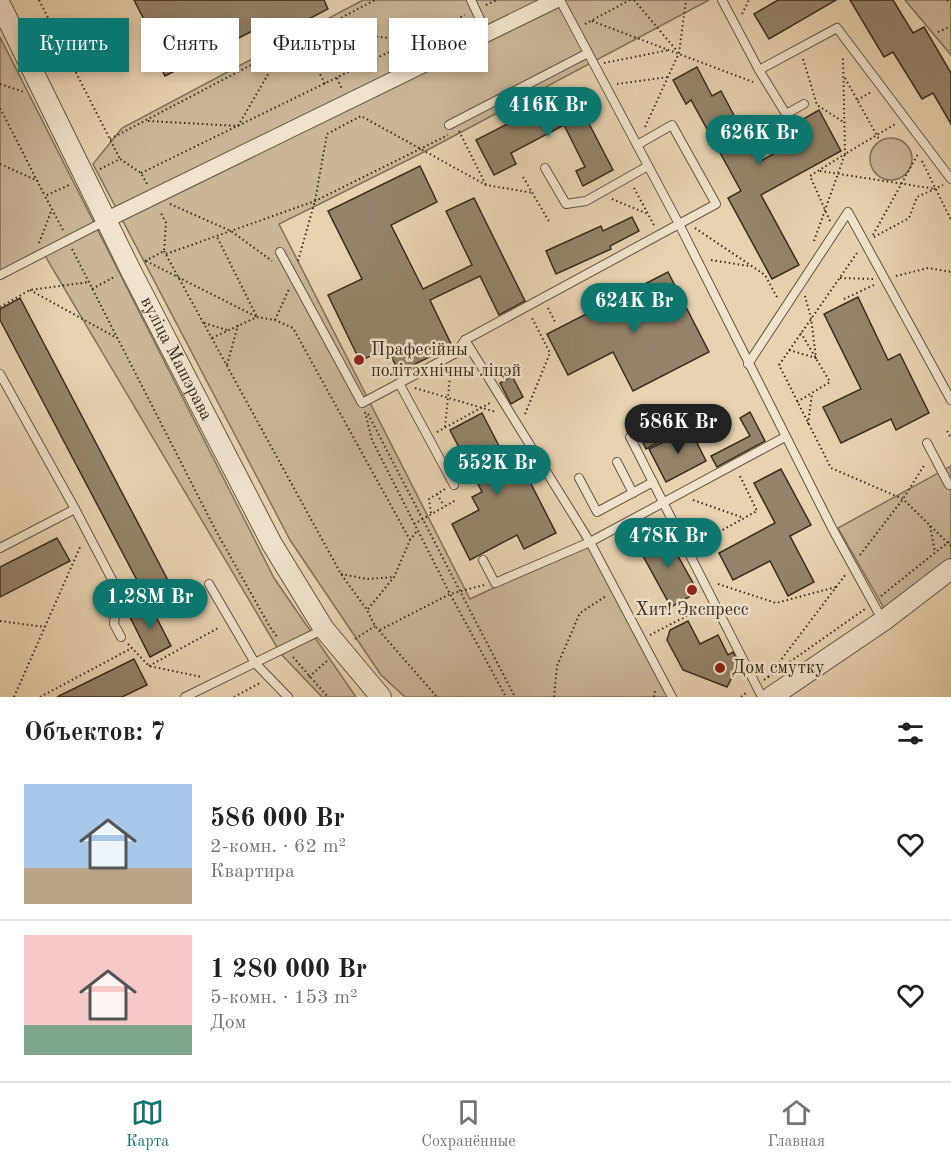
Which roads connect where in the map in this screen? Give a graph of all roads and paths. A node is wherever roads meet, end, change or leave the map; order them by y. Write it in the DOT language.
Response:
graph roads {
  1 [pos="39,0"];
  2 [pos="375,0"];
  3 [pos="471,0"];
  4 [pos="497,0"];
  5 [pos="558,0"];
  6 [pos="632,0"];
  7 [pos="686,0"];
  8 [pos="722,0"];
  9 [pos="749,0"];
  10 [pos="947,0"];
  11 [pos="951,3"];
  12 [pos="0,4"];
  13 [pos="476,10"];
  14 [pos="742,14"];
  15 [pos="340,18"];
  16 [pos="460,18"];
  17 [pos="480,18"];
  18 [pos="592,21"];
  19 [pos="951,26"];
  20 [pos="576,29"];
  21 [pos="938,32"];
  22 [pos="488,34"];
  23 [pos="843,36"];
  24 [pos="800,48"];
  25 [pos="669,50"];
  26 [pos="389,53"];
  27 [pos="588,53"];
  28 [pos="679,53"];
  29 [pos="251,65"];
  30 [pos="595,65"];
  31 [pos="759,70"];
  32 [pos="270,72"];
  33 [pos="320,72"];
  34 [pos="409,72"];
  35 [pos="668,77"];
  36 [pos="844,77"];
  37 [pos="326,84"];
  38 [pos="606,86"];
  39 [pos="881,86"];
  40 [pos="770,88"];
  41 [pos="857,100"];
  42 [pos="894,103"];
  43 [pos="804,104"];
  44 [pos="0,108"];
  45 [pos="145,120"];
  46 [pos="844,123"];
  47 [pos="238,126"];
  48 [pos="454,126"];
  49 [pos="877,135"];
  50 [pos="110,139"];
  51 [pos="880,141"];
  52 [pos="637,145"];
  53 [pos="915,146"];
  54 [pos="420,150"];
  55 [pos="845,154"];
  56 [pos="919,155"];
  57 [pos="120,159"];
  58 [pos="0,164"];
  59 [pos="648,166"];
  60 [pos="545,168"];
  61 [pos="818,171"];
  62 [pos="141,173"];
  63 [pos="838,174"];
  64 [pos="523,177"];
  65 [pos="628,178"];
  66 [pos="951,180"];
  67 [pos="38,181"];
  68 [pos="902,183"];
  69 [pos="486,185"];
  70 [pos="936,189"];
  71 [pos="533,193"];
  72 [pos="599,194"];
  73 [pos="45,196"];
  74 [pos="153,197"];
  75 [pos="315,201"];
  76 [pos="825,208"];
  77 [pos="52,209"];
  78 [pos="648,214"];
  79 [pos="106,220"];
  80 [pos="951,220"];
  81 [pos="550,223"];
  82 [pos="682,223"];
  83 [pos="231,231"];
  84 [pos="835,232"];
  85 [pos="660,235"];
  86 [pos="216,236"];
  87 [pos="864,242"];
  88 [pos="812,250"];
  89 [pos="280,252"];
  90 [pos="34,258"];
  91 [pos="696,258"];
  92 [pos="146,261"];
  93 [pos="752,267"];
  94 [pos="951,272"];
  95 [pos="0,275"];
  96 [pos="178,276"];
  97 [pos="294,277"];
  98 [pos="840,278"];
  99 [pos="885,279"];
  100 [pos="89,282"];
  101 [pos="802,282"];
  102 [pos="92,289"];
  103 [pos="30,290"];
  104 [pos="543,298"];
  105 [pos="844,299"];
  106 [pos="0,307"];
  107 [pos="526,307"];
  108 [pos="784,309"];
  109 [pos="257,317"];
  110 [pos="812,318"];
  111 [pos="275,320"];
  112 [pos="555,322"];
  113 [pos="203,323"];
  114 [pos="238,325"];
  115 [pos="227,330"];
  116 [pos="801,333"];
  117 [pos="117,338"];
  118 [pos="212,338"];
  119 [pos="465,340"];
  120 [pos="789,350"];
  121 [pos="452,355"];
  122 [pos="816,358"];
  123 [pos="748,364"];
  124 [pos="227,365"];
  125 [pos="0,374"];
  126 [pos="399,383"];
  127 [pos="812,393"];
  128 [pos="448,398"];
  129 [pos="500,398"];
  130 [pos="951,400"];
  131 [pos="797,402"];
  132 [pos="362,403"];
  133 [pos="482,407"];
  134 [pos="513,418"];
  135 [pos="808,424"];
  136 [pos="445,427"];
  137 [pos="519,428"];
  138 [pos="947,431"];
  139 [pos="428,437"];
  140 [pos="630,437"];
  141 [pos="785,437"];
  142 [pos="951,438"];
  143 [pos="927,443"];
  144 [pos="617,462"];
  145 [pos="734,464"];
  146 [pos="579,478"];
  147 [pos="653,482"];
  148 [pos="454,484"];
  149 [pos="951,484"];
  150 [pos="633,493"];
  151 [pos="437,494"];
  152 [pos="677,494"];
  153 [pos="456,500"];
  154 [pos="663,501"];
  155 [pos="444,506"];
  156 [pos="75,509"];
  157 [pos="431,513"];
  158 [pos="422,518"];
  159 [pos="744,518"];
  160 [pos="414,524"];
  161 [pos="930,525"];
  162 [pos="87,531"];
  163 [pos="417,531"];
  164 [pos="410,540"];
  165 [pos="949,541"];
  166 [pos="590,542"];
  167 [pos="951,546"];
  168 [pos="0,548"];
  169 [pos="688,549"];
  170 [pos="935,552"];
  171 [pos="483,560"];
  172 [pos="951,569"];
  173 [pos="341,574"];
  174 [pos="394,577"];
  175 [pos="703,579"];
  176 [pos="495,583"];
  177 [pos="208,584"];
  178 [pos="836,587"];
  179 [pos="460,590"];
  180 [pos="615,590"];
  181 [pos="450,594"];
  182 [pos="714,602"];
  183 [pos="873,603"];
  184 [pos="367,610"];
  185 [pos="0,621"];
  186 [pos="231,621"];
  187 [pos="883,621"];
  188 [pos="45,627"];
  189 [pos="324,629"];
  190 [pos="380,630"];
  191 [pos="121,637"];
  192 [pos="642,639"];
  193 [pos="132,648"];
  194 [pos="286,648"];
  195 [pos="255,663"];
  196 [pos="149,666"];
  197 [pos="270,678"];
  198 [pos="220,680"];
  199 [pos="764,691"];
  200 [pos="189,696"];
  201 [pos="14,697"];
  202 [pos="40,697"];
  203 [pos="234,697"];
  204 [pos="288,697"];
  205 [pos="328,697"];
  206 [pos="381,697"];
  207 [pos="437,697"];
  208 [pos="506,697"];
  209 [pos="515,697"];
  210 [pos="554,697"];
  211 [pos="672,697"];
  212 [pos="741,697"];
  213 [pos="762,697"];
  1 -- 50 [label="path"];
  2 -- 15 [label="path"];
  3 -- 13 [label="lane"];
  4 -- 13 [label="path"];
  5 -- 20 [label="lane"];
  5 -- 22 [label="street"];
  6 -- 18 [label="path"];
  6 -- 28 [label="path"];
  7 -- 28 [label="path"];
  8 -- 31 [label="lane"];
  9 -- 14 [label="path"];
  10 -- 11 [label="path"];
  12 -- 79 [label="street, вуліца Машэрава"];
  13 -- 16 [label="path"];
  13 -- 17 [label="lane"];
  18 -- 20 [label="path"];
  18 -- 25 [label="path"];
  19 -- 21 [label="path"];
  20 -- 27 [label="lane"];
  23 -- 24 [label="lane"];
  23 -- 36 [label="path"];
  23 -- 39 [label="lane"];
  24 -- 31 [label="lane"];
  24 -- 46 [label="path"];
  25 -- 28 [label="path"];
  25 -- 30 [label="path"];
  26 -- 37 [label="path"];
  27 -- 30 [label="lane"];
  27 -- 48 [label="lane"];
  28 -- 35 [label="path"];
  28 -- 40 [label="path"];
  29 -- 45 [label="path"];
  30 -- 38 [label="lane"];
  31 -- 40 [label="lane"];
  32 -- 47 [label="path"];
  33 -- 37 [label="path"];
  34 -- 74 [label="street"];
  35 -- 38 [label="path"];
  35 -- 52 [label="path"];
  36 -- 41 [label="path"];
  36 -- 46 [label="path"];
  37 -- 47 [label="path"];
  38 -- 52 [label="lane"];
  39 -- 41 [label="path"];
  39 -- 42 [label="lane"];
  40 -- 43 [label="lane"];
  41 -- 49 [label="path"];
  42 -- 49 [label="path"];
  42 -- 66 [label="lane"];
  44 -- 67 [label="path"];
  45 -- 47 [label="path"];
  45 -- 50 [label="path"];
  46 -- 55 [label="path"];
  47 -- 62 [label="path"];
  48 -- 54 [label="path"];
  48 -- 69 [label="path"];
  49 -- 51 [label="path"];
  49 -- 55 [label="path"];
  50 -- 57 [label="path"];
  52 -- 59 [label="lane"];
  52 -- 82 [label="lane"];
  53 -- 56 [label="path"];
  54 -- 69 [label="path"];
  54 -- 75 [label="path"];
  54 -- 75 [label="path"];
  55 -- 61 [label="path"];
  55 -- 63 [label="path"];
  56 -- 68 [label="path"];
  56 -- 70 [label="path"];
  58 -- 67 [label="path"];
  59 -- 65 [label="lane"];
  59 -- 82 [label="lane"];
  60 -- 72 [label="lane"];
  61 -- 63 [label="path"];
  61 -- 76 [label="path"];
  63 -- 68 [label="path"];
  63 -- 76 [label="path"];
  64 -- 71 [label="path"];
  65 -- 72 [label="lane"];
  65 -- 78 [label="path"];
  66 -- 70 [label="path"];
  67 -- 73 [label="path"];
  68 -- 70 [label="path"];
  68 -- 70 [label="path"];
  69 -- 71 [label="path"];
  70 -- 80 [label="path"];
  71 -- 81 [label="path"];
  72 -- 78 [label="path"];
  74 -- 79 [label="street"];
  74 -- 83 [label="path"];
  75 -- 83 [label="path"];
  75 -- 97 [label="path"];
  76 -- 84 [label="path"];
  76 -- 88 [label="path"];
  77 -- 90 [label="path"];
  78 -- 85 [label="path"];
  79 -- 90 [label="lane"];
  79 -- 189 [label="street, вуліца Машэрава"];
  82 -- 85 [label="lane"];
  82 -- 91 [label="lane"];
  82 -- 93 [label="path"];
  83 -- 86 [label="path"];
  83 -- 97 [label="path"];
  84 -- 87 [label="lane"];
  84 -- 101 [label="lane"];
  85 -- 104 [label="lane"];
  86 -- 96 [label="path"];
  86 -- 109 [label="path"];
  87 -- 98 [label="path"];
  87 -- 99 [label="lane"];
  89 -- 97 [label="lane"];
  90 -- 95 [label="lane"];
  91 -- 93 [label="path"];
  91 -- 123 [label="lane"];
  92 -- 96 [label="path"];
  93 -- 108 [label="path"];
  94 -- 99 [label="path"];
  96 -- 109 [label="path"];
  96 -- 113 [label="path"];
  97 -- 111 [label="path"];
  97 -- 132 [label="lane"];
  98 -- 99 [label="path"];
  98 -- 110 [label="path"];
  99 -- 105 [label="path"];
  99 -- 130 [label="lane"];
  100 -- 103 [label="path"];
  101 -- 108 [label="lane"];
  101 -- 110 [label="path"];
  102 -- 117 [label="path"];
  103 -- 106 [label="path"];
  103 -- 117 [label="path"];
  104 -- 107 [label="lane"];
  104 -- 112 [label="path"];
  107 -- 119 [label="lane"];
  107 -- 137 [label="path"];
  108 -- 123 [label="lane"];
  109 -- 111 [label="path"];
  109 -- 114 [label="path"];
  110 -- 116 [label="path"];
  110 -- 122 [label="path"];
  111 -- 164 [label="path"];
  113 -- 115 [label="path"];
  113 -- 118 [label="path"];
  114 -- 115 [label="path"];
  114 -- 124 [label="path"];
  115 -- 118 [label="path"];
  116 -- 120 [label="path"];
  116 -- 122 [label="path"];
  117 -- 194 [label="path"];
  118 -- 124 [label="path"];
  119 -- 121 [label="lane"];
  119 -- 129 [label="lane"];
  120 -- 122 [label="path"];
  120 -- 131 [label="path"];
  121 -- 126 [label="lane"];
  121 -- 128 [label="path"];
  122 -- 127 [label="path"];
  123 -- 141 [label="lane"];
  124 -- 173 [label="path"];
  125 -- 156 [label="lane"];
  126 -- 128 [label="path"];
  126 -- 132 [label="lane"];
  126 -- 139 [label="lane"];
  127 -- 131 [label="path"];
  127 -- 135 [label="path"];
  128 -- 133 [label="path"];
  128 -- 136 [label="path"];
  129 -- 133 [label="path"];
  129 -- 134 [label="lane"];
  131 -- 135 [label="path"];
  132 -- 158 [label="path"];
  132 -- 160 [label="path"];
  133 -- 134 [label="path"];
  133 -- 136 [label="path"];
  134 -- 137 [label="lane"];
  135 -- 161 [label="path"];
  136 -- 139 [label="path"];
  137 -- 166 [label="lane"];
  138 -- 142 [label="path"];
  139 -- 148 [label="lane"];
  140 -- 147 [label="lane"];
  141 -- 145 [label="lane"];
  141 -- 183 [label="lane"];
  143 -- 149 [label="lane"];
  144 -- 150 [label="lane"];
  145 -- 152 [label="lane"];
  145 -- 159 [label="path"];
  146 -- 150 [label="lane"];
  147 -- 150 [label="lane"];
  147 -- 154 [label="lane"];
  148 -- 151 [label="path"];
  151 -- 155 [label="path"];
  151 -- 157 [label="path"];
  152 -- 154 [label="lane"];
  152 -- 159 [label="path"];
  153 -- 155 [label="path"];
  154 -- 166 [label="lane"];
  154 -- 169 [label="lane"];
  155 -- 157 [label="path"];
  156 -- 162 [label="lane"];
  156 -- 168 [label="lane"];
  157 -- 158 [label="path"];
  158 -- 160 [label="path"];
  158 -- 179 [label="path"];
  159 -- 169 [label="path"];
  160 -- 163 [label="path"];
  161 -- 165 [label="path"];
  161 -- 170 [label="path"];
  162 -- 188 [label="path"];
  162 -- 191 [label="lane"];
  163 -- 164 [label="path"];
  163 -- 181 [label="path"];
  164 -- 174 [label="path"];
  165 -- 167 [label="path"];
  165 -- 170 [label="path"];
  166 -- 176 [label="lane"];
  166 -- 180 [label="lane"];
  169 -- 175 [label="lane"];
  170 -- 183 [label="path"];
  171 -- 176 [label="lane"];
  172 -- 187 [label="street"];
  173 -- 174 [label="path"];
  173 -- 184 [label="path"];
  174 -- 184 [label="path"];
  175 -- 178 [label="path"];
  175 -- 182 [label="lane"];
  176 -- 179 [label="path"];
  177 -- 186 [label="lane"];
  179 -- 181 [label="path"];
  179 -- 209 [label="path"];
  180 -- 192 [label="lane"];
  180 -- 210 [label="path"];
  181 -- 190 [label="path"];
  181 -- 208 [label="path"];
  182 -- 192 [label="path"];
  182 -- 199 [label="lane"];
  183 -- 187 [label="lane"];
  183 -- 199 [label="path"];
  184 -- 190 [label="path"];
  185 -- 188 [label="path"];
  186 -- 195 [label="lane"];
  186 -- 196 [label="path"];
  187 -- 199 [label="street"];
  188 -- 201 [label="path"];
  189 -- 194 [label="lane"];
  189 -- 206 [label="street, вуліца Машэрава"];
  190 -- 207 [label="path"];
  191 -- 193 [label="path"];
  192 -- 211 [label="lane"];
  193 -- 196 [label="path"];
  193 -- 202 [label="path"];
  194 -- 195 [label="lane"];
  194 -- 205 [label="path"];
  195 -- 197 [label="lane"];
  195 -- 198 [label="lane"];
  196 -- 198 [label="path"];
  197 -- 203 [label="path"];
  197 -- 204 [label="lane"];
  198 -- 200 [label="lane"];
  199 -- 212 [label="path"];
  199 -- 213 [label="lane"];
}
